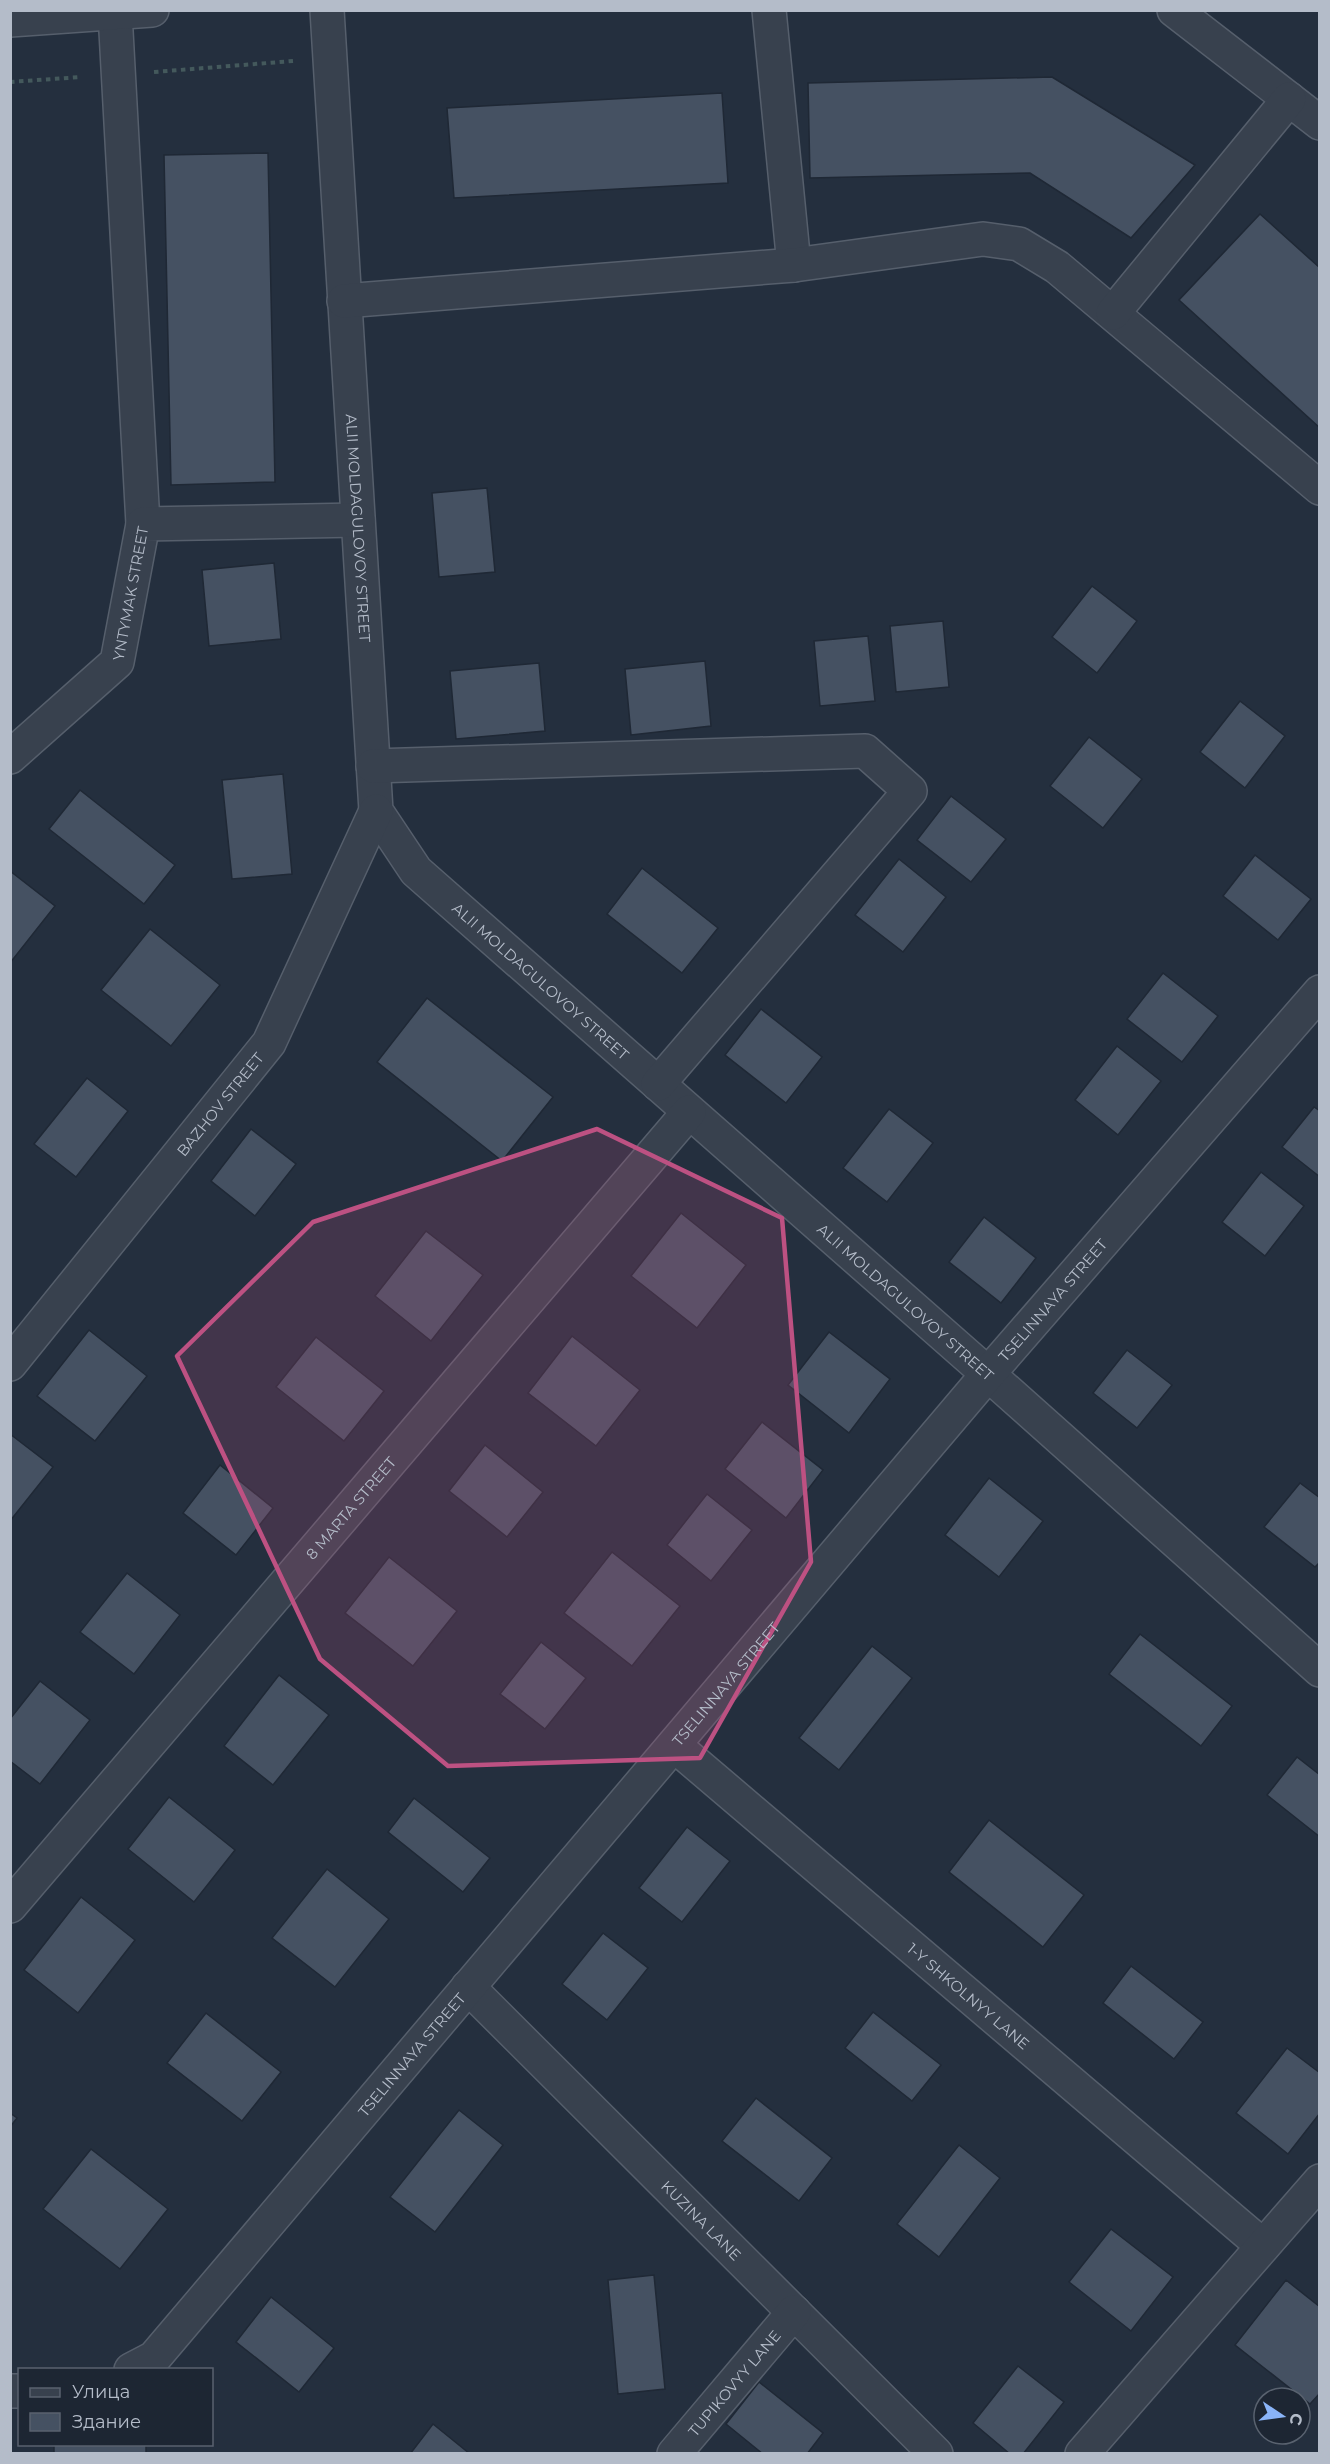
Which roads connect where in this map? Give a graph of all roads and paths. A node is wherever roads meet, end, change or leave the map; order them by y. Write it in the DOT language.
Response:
graph roads {
  1 [pos="152,10"];
  2 [pos="327,10"];
  3 [pos="769,10"];
  4 [pos="1174,10"];
  5 [pos="115,13"];
  6 [pos="27,16"];
  7 [pos="330,58"];
  8 [pos="118,75"];
  9 [pos="10,82"];
  10 [pos="1289,99"];
  11 [pos="1320,123"];
  12 [pos="794,265"];
  13 [pos="344,301"];
  14 [pos="1113,313"];
  15 [pos="1320,488"];
  16 [pos="358,520"];
  17 [pos="143,524"];
  18 [pos="10,757"];
  19 [pos="373,766"];
  20 [pos="376,811"];
  21 [pos="1320,992"];
  22 [pos="658,1084"];
  23 [pos="689,1112"];
  24 [pos="10,1364"];
  25 [pos="988,1374"];
  26 [pos="1320,1670"];
  27 [pos="674,1745"];
  28 [pos="10,1906"];
  29 [pos="468,1987"];
  30 [pos="1320,2181"];
  31 [pos="1263,2246"];
  32 [pos="794,2312"];
  33 [pos="135,2368"];
  34 [pos="674,2454"];
  35 [pos="936,2454"];
  36 [pos="1083,2454"];
  1 -- 5 [label="street"];
  2 -- 7 [label="street, ALII MOLDAGULOVOY STREET"];
  3 -- 12 [label="street"];
  4 -- 10 [label="street"];
  5 -- 6 [label="street"];
  5 -- 8 [label="street"];
  7 -- 8 [label="path"];
  7 -- 13 [label="street, ALII MOLDAGULOVOY STREET"];
  8 -- 9 [label="path"];
  8 -- 17 [label="street"];
  10 -- 11 [label="street"];
  10 -- 14 [label="street"];
  12 -- 13 [label="street"];
  12 -- 14 [label="street"];
  13 -- 16 [label="street, ALII MOLDAGULOVOY STREET"];
  14 -- 15 [label="street"];
  16 -- 17 [label="street, YNTYMAK STREET"];
  16 -- 19 [label="street, ALII MOLDAGULOVOY STREET"];
  17 -- 18 [label="street, YNTYMAK STREET"];
  19 -- 20 [label="street, ALII MOLDAGULOVOY STREET"];
  19 -- 22 [label="street"];
  20 -- 22 [label="street, ALII MOLDAGULOVOY STREET"];
  20 -- 24 [label="street, BAZHOV STREET"];
  21 -- 25 [label="street, TSELINNAYA STREET"];
  22 -- 23 [label="street, ALII MOLDAGULOVOY STREET"];
  23 -- 25 [label="street, ALII MOLDAGULOVOY STREET"];
  23 -- 28 [label="street, 8 MARTA STREET"];
  25 -- 26 [label="street, ALII MOLDAGULOVOY STREET"];
  25 -- 27 [label="street, TSELINNAYA STREET"];
  27 -- 29 [label="street, TSELINNAYA STREET"];
  27 -- 31 [label="street, 1-Y SHKOLNYY LANE"];
  29 -- 32 [label="street, KUZINA LANE"];
  29 -- 33 [label="street, TSELINNAYA STREET"];
  30 -- 31 [label="street"];
  31 -- 36 [label="street"];
  32 -- 34 [label="street, TUPIKOVYY LANE"];
  32 -- 35 [label="street, KUZINA LANE"];
}
